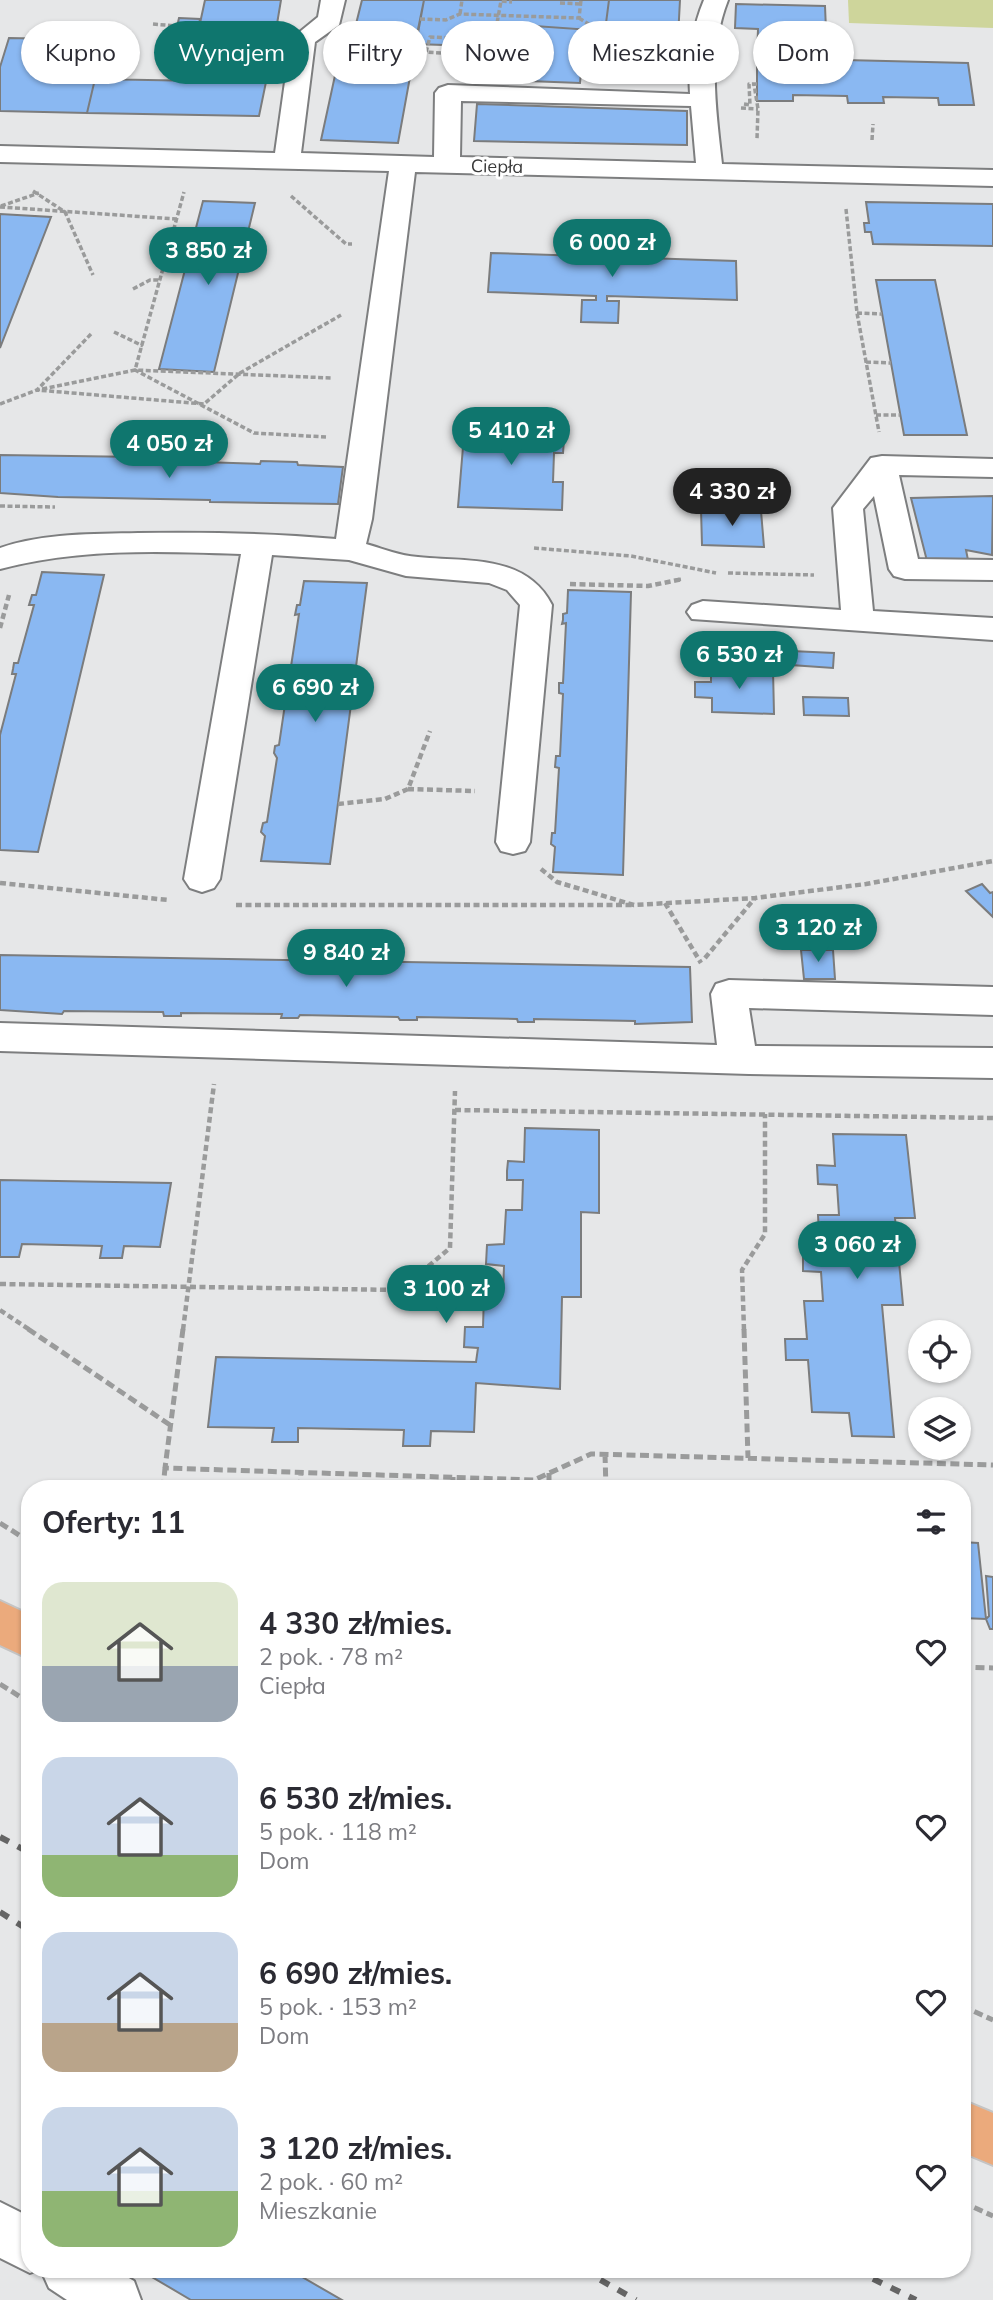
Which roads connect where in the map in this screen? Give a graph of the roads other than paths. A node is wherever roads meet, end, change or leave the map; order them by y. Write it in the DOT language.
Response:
graph roads {
  1 [pos="333,0"];
  2 [pos="716,0"];
  3 [pos="683,100"];
  4 [pos="0,154"];
  5 [pos="287,162"];
  6 [pos="403,164"];
  7 [pos="447,164"];
  8 [pos="710,170"];
  9 [pos="993,178"];
  10 [pos="882,465"];
  11 [pos="993,468"];
  12 [pos="258,545"];
  13 [pos="349,551"];
  14 [pos="0,559"];
  15 [pos="993,570"];
  16 [pos="703,612"];
  17 [pos="858,620"];
  18 [pos="993,629"];
  19 [pos="513,842"];
  20 [pos="202,879"];
  21 [pos="993,1001"];
  22 [pos="0,1037"];
  23 [pos="738,1059"];
  24 [pos="993,1063"];
  25 [pos="0,1620"];
  26 [pos="21,1633"];
  27 [pos="971,2129"];
  28 [pos="993,2140"];
  29 [pos="0,2228"];
  30 [pos="21,2241"];
  31 [pos="80,2278"];
  32 [pos="115,2300"];
  1 -- 5 [label="street"];
  2 -- 8 [label="street"];
  3 -- 7 [label="street"];
  4 -- 5 [label="street, Ciepła"];
  5 -- 6 [label="street, Ciepła"];
  6 -- 7 [label="street, Ciepła"];
  6 -- 13 [label="street"];
  7 -- 8 [label="street, Ciepła"];
  8 -- 9 [label="street, Ciepła"];
  10 -- 11 [label="street"];
  10 -- 15 [label="street"];
  10 -- 17 [label="street"];
  12 -- 13 [label="street"];
  12 -- 14 [label="street"];
  12 -- 20 [label="street"];
  13 -- 19 [label="street"];
  16 -- 17 [label="street"];
  17 -- 18 [label="street"];
  21 -- 23 [label="street"];
  22 -- 23 [label="street"];
  23 -- 24 [label="street"];
  25 -- 26 [label="main road"];
  27 -- 28 [label="main road"];
  29 -- 30 [label="street"];
  31 -- 32 [label="street"];
}
